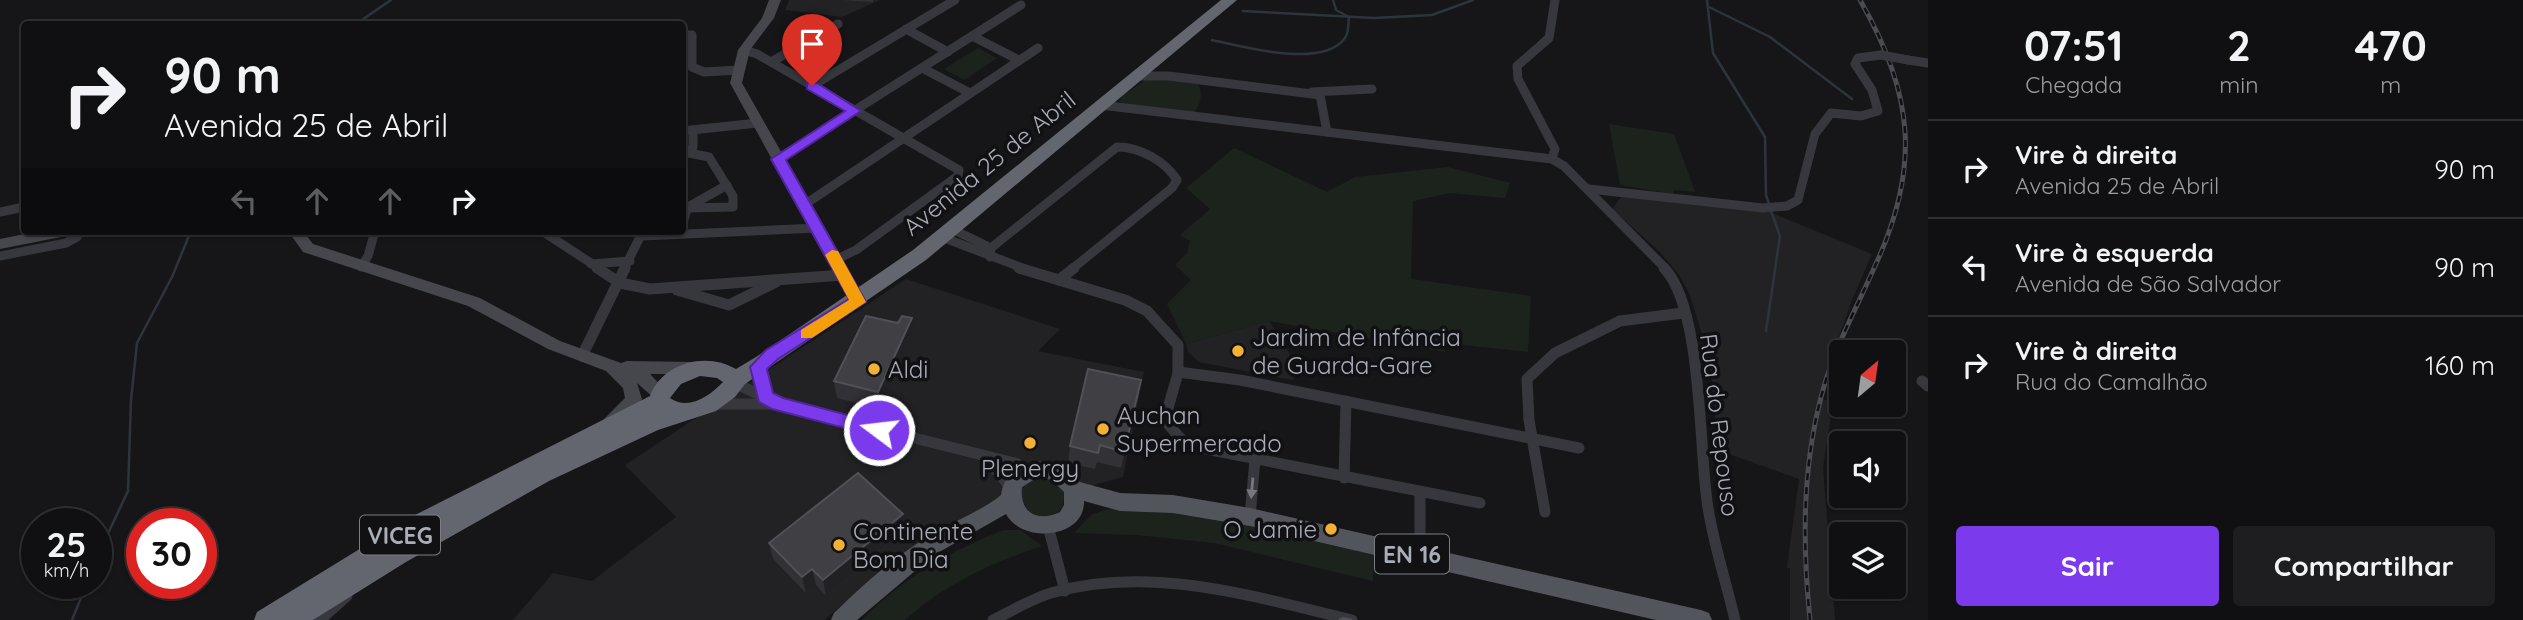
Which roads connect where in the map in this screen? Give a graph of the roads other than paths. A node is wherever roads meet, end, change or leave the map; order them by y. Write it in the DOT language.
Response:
graph roads {
  1 [pos="775,0"];
  2 [pos="955,0"];
  3 [pos="1230,0"];
  4 [pos="1555,0"];
  5 [pos="1021,5"];
  6 [pos="838,24"];
  7 [pos="906,29"];
  8 [pos="686,35"];
  9 [pos="972,36"];
  10 [pos="1038,48"];
  11 [pos="744,50"];
  12 [pos="948,52"];
  13 [pos="1019,60"];
  14 [pos="771,62"];
  15 [pos="1151,62"];
  16 [pos="1928,63"];
  17 [pos="922,68"];
  18 [pos="739,70"];
  19 [pos="1135,76"];
  20 [pos="1169,76"];
  21 [pos="812,86"];
  22 [pos="1372,89"];
  23 [pos="1310,92"];
  24 [pos="970,93"];
  25 [pos="1101,105"];
  26 [pos="854,111"];
  27 [pos="758,123"];
  28 [pos="688,131"];
  29 [pos="1327,132"];
  30 [pos="902,139"];
  31 [pos="686,154"];
  32 [pos="778,159"];
  33 [pos="1552,159"];
  34 [pos="727,186"];
  35 [pos="1589,189"];
  36 [pos="804,205"];
  37 [pos="21,208"];
  38 [pos="687,208"];
  39 [pos="0,212"];
  40 [pos="686,212"];
  41 [pos="817,228"];
  42 [pos="686,231"];
  43 [pos="947,233"];
  44 [pos="32,235"];
  45 [pos="77,235"];
  46 [pos="298,235"];
  47 [pos="374,235"];
  48 [pos="548,235"];
  49 [pos="643,235"];
  50 [pos="0,244"];
  51 [pos="990,253"];
  52 [pos="0,256"];
  53 [pos="835,260"];
  54 [pos="630,261"];
  55 [pos="591,264"];
  56 [pos="361,267"];
  57 [pos="843,275"];
  58 [pos="781,280"];
  59 [pos="1059,280"];
  60 [pos="620,283"];
  61 [pos="671,288"];
  62 [pos="858,302"];
  63 [pos="1683,313"];
  64 [pos="582,356"];
  65 [pos="765,361"];
  66 [pos="611,365"];
  67 [pos="1178,372"];
  68 [pos="722,375"];
  69 [pos="659,397"];
  70 [pos="765,397"];
  71 [pos="1346,401"];
  72 [pos="711,404"];
  73 [pos="778,404"];
  74 [pos="678,413"];
  75 [pos="592,435"];
  76 [pos="1532,437"];
  77 [pos="1579,448"];
  78 [pos="983,455"];
  79 [pos="1255,459"];
  80 [pos="1028,471"];
  81 [pos="1344,478"];
  82 [pos="1074,489"];
  83 [pos="1420,492"];
  84 [pos="1010,493"];
  85 [pos="1120,502"];
  86 [pos="1480,503"];
  87 [pos="1545,512"];
  88 [pos="1072,513"];
  89 [pos="1250,517"];
  90 [pos="1021,518"];
  91 [pos="1048,526"];
  92 [pos="396,555"];
  93 [pos="1420,556"];
  94 [pos="901,570"];
  95 [pos="1065,591"];
  96 [pos="1290,613"];
  97 [pos="266,620"];
  98 [pos="293,620"];
  99 [pos="320,620"];
  100 [pos="842,620"];
  101 [pos="993,620"];
  102 [pos="1352,620"];
  103 [pos="1701,620"];
  104 [pos="1735,620"];
  1 -- 11 [label="main road"];
  2 -- 7 [label="street"];
  3 -- 15 [label="highway, Avenida 25 de Abril"];
  4 -- 33 [label="street"];
  5 -- 9 [label="street"];
  6 -- 14 [label="street"];
  7 -- 12 [label="street"];
  7 -- 21 [label="street"];
  8 -- 18 [label="street"];
  9 -- 12 [label="street"];
  9 -- 13 [label="street"];
  10 -- 13 [label="street"];
  11 -- 14 [label="street"];
  11 -- 18 [label="main road"];
  12 -- 17 [label="street"];
  13 -- 24 [label="street"];
  14 -- 21 [label="street"];
  15 -- 19 [label="highway, Avenida 25 de Abril"];
  15 -- 20 [label="street"];
  16 -- 35 [label="street, bridge"];
  17 -- 24 [label="street"];
  17 -- 26 [label="street"];
  18 -- 27 [label="main road"];
  19 -- 20 [label="street"];
  19 -- 25 [label="highway, Avenida 25 de Abril"];
  20 -- 23 [label="street"];
  21 -- 26 [label="street"];
  22 -- 23 [label="street"];
  23 -- 29 [label="street"];
  24 -- 30 [label="street"];
  25 -- 29 [label="street"];
  25 -- 43 [label="highway, Avenida 25 de Abril"];
  26 -- 30 [label="street"];
  26 -- 32 [label="street"];
  27 -- 28 [label="street"];
  27 -- 32 [label="main road"];
  28 -- 31 [label="street"];
  29 -- 33 [label="street"];
  30 -- 36 [label="street"];
  30 -- 53 [label="street"];
  31 -- 34 [label="street"];
  32 -- 36 [label="main road"];
  33 -- 35 [label="street, Rua do Repouso"];
  34 -- 38 [label="street"];
  34 -- 38 [label="street"];
  35 -- 63 [label="street, Rua do Repouso"];
  36 -- 41 [label="main road"];
  37 -- 39 [label="street"];
  38 -- 40 [label="street"];
  41 -- 42 [label="street"];
  41 -- 53 [label="main road"];
  43 -- 51 [label="street"];
  43 -- 62 [label="highway, Avenida 25 de Abril"];
  44 -- 50 [label="main road"];
  45 -- 52 [label="street"];
  46 -- 56 [label="main road"];
  47 -- 56 [label="street"];
  48 -- 55 [label="street"];
  49 -- 54 [label="street"];
  51 -- 59 [label="street"];
  51 -- 59 [label="street"];
  53 -- 57 [label="main road"];
  54 -- 55 [label="street"];
  54 -- 60 [label="street"];
  55 -- 60 [label="street"];
  56 -- 64 [label="main road"];
  57 -- 58 [label="street"];
  57 -- 62 [label="main road"];
  58 -- 61 [label="street"];
  58 -- 61 [label="street"];
  59 -- 67 [label="street"];
  60 -- 61 [label="street"];
  60 -- 64 [label="street"];
  62 -- 65 [label="highway, Avenida 25 de Abril"];
  63 -- 76 [label="street"];
  63 -- 104 [label="street, Rua do Repouso"];
  64 -- 66 [label="main road"];
  65 -- 68 [label="highway, Avenida 25 de Abril"];
  65 -- 70 [label="street"];
  66 -- 68 [label="main road"];
  66 -- 69 [label="main road"];
  66 -- 75 [label="main road"];
  67 -- 71 [label="street"];
  67 -- 79 [label="street"];
  68 -- 69 [label="highway"];
  68 -- 70 [label="street"];
  68 -- 72 [label="highway"];
  69 -- 74 [label="highway"];
  69 -- 75 [label="highway, VICEG"];
  70 -- 73 [label="street"];
  71 -- 76 [label="street"];
  71 -- 81 [label="street"];
  72 -- 73 [label="street"];
  72 -- 74 [label="highway"];
  73 -- 78 [label="street"];
  74 -- 92 [label="highway, VICEG"];
  75 -- 97 [label="highway, VICEG"];
  76 -- 77 [label="street"];
  76 -- 87 [label="street"];
  78 -- 80 [label="street"];
  78 -- 84 [label="street"];
  79 -- 81 [label="street"];
  79 -- 89 [label="street, one-way"];
  80 -- 82 [label="main road, EN 16"];
  80 -- 84 [label="main road"];
  81 -- 83 [label="street"];
  82 -- 85 [label="main road, EN 16"];
  82 -- 88 [label="main road"];
  83 -- 86 [label="street"];
  83 -- 93 [label="street"];
  84 -- 90 [label="main road"];
  84 -- 94 [label="main road"];
  85 -- 88 [label="main road, EN 16"];
  85 -- 89 [label="main road, EN 16"];
  88 -- 91 [label="main road, EN 16"];
  89 -- 93 [label="main road, EN 16"];
  90 -- 91 [label="main road"];
  90 -- 94 [label="main road"];
  91 -- 95 [label="street"];
  92 -- 98 [label="highway, VICEG"];
  92 -- 99 [label="street"];
  93 -- 103 [label="main road, EN 16"];
  94 -- 100 [label="main road"];
  95 -- 96 [label="street"];
  95 -- 101 [label="street"];
  96 -- 102 [label="street"];
}
